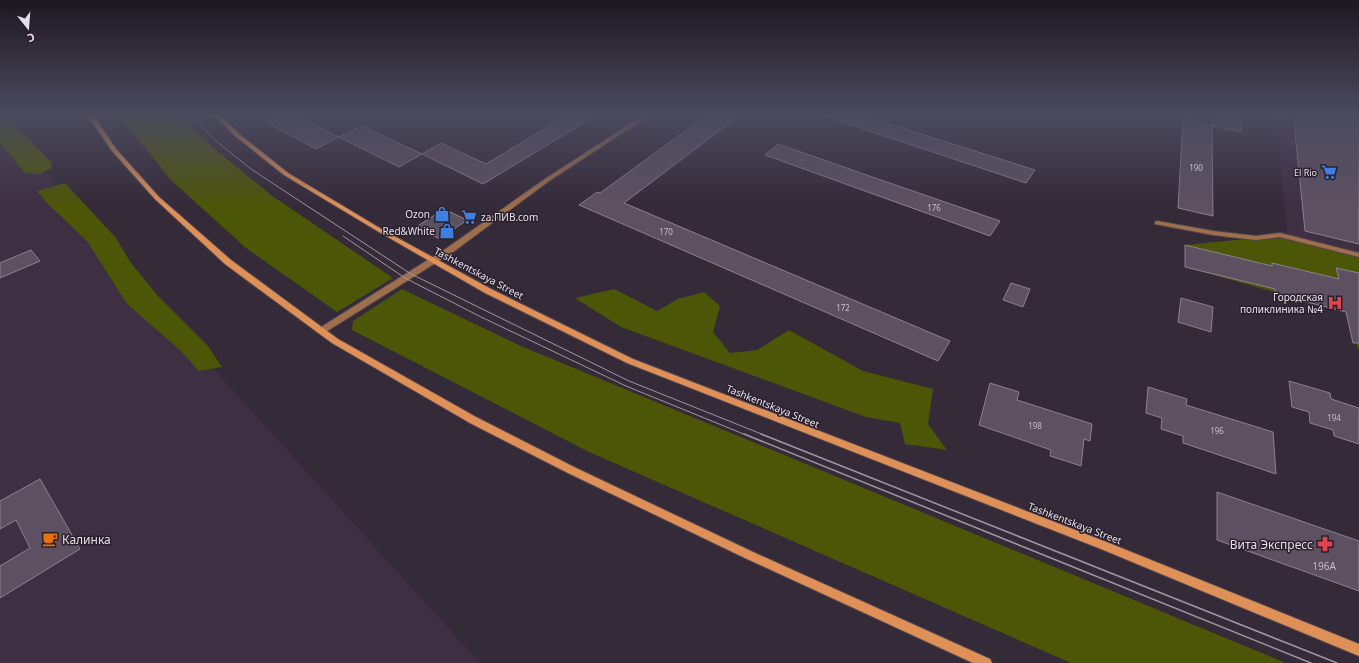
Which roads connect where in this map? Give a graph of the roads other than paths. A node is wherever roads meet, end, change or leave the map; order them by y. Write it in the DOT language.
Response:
graph roads {
  1 [pos="110,144"];
  2 [pos="248,144"];
  3 [pos="602,144"];
  4 [pos="1157,223"];
  5 [pos="1359,254"];
  6 [pos="433,261"];
  7 [pos="321,331"];
  8 [pos="1359,650"];
  9 [pos="986,663"];
  1 -- 7 [label="main road"];
  2 -- 6 [label="main road, Tashkentskaya Street"];
  3 -- 6 [label="street"];
  4 -- 5 [label="street"];
  6 -- 7 [label="street"];
  6 -- 8 [label="main road, Tashkentskaya Street"];
  7 -- 9 [label="main road"];
}
